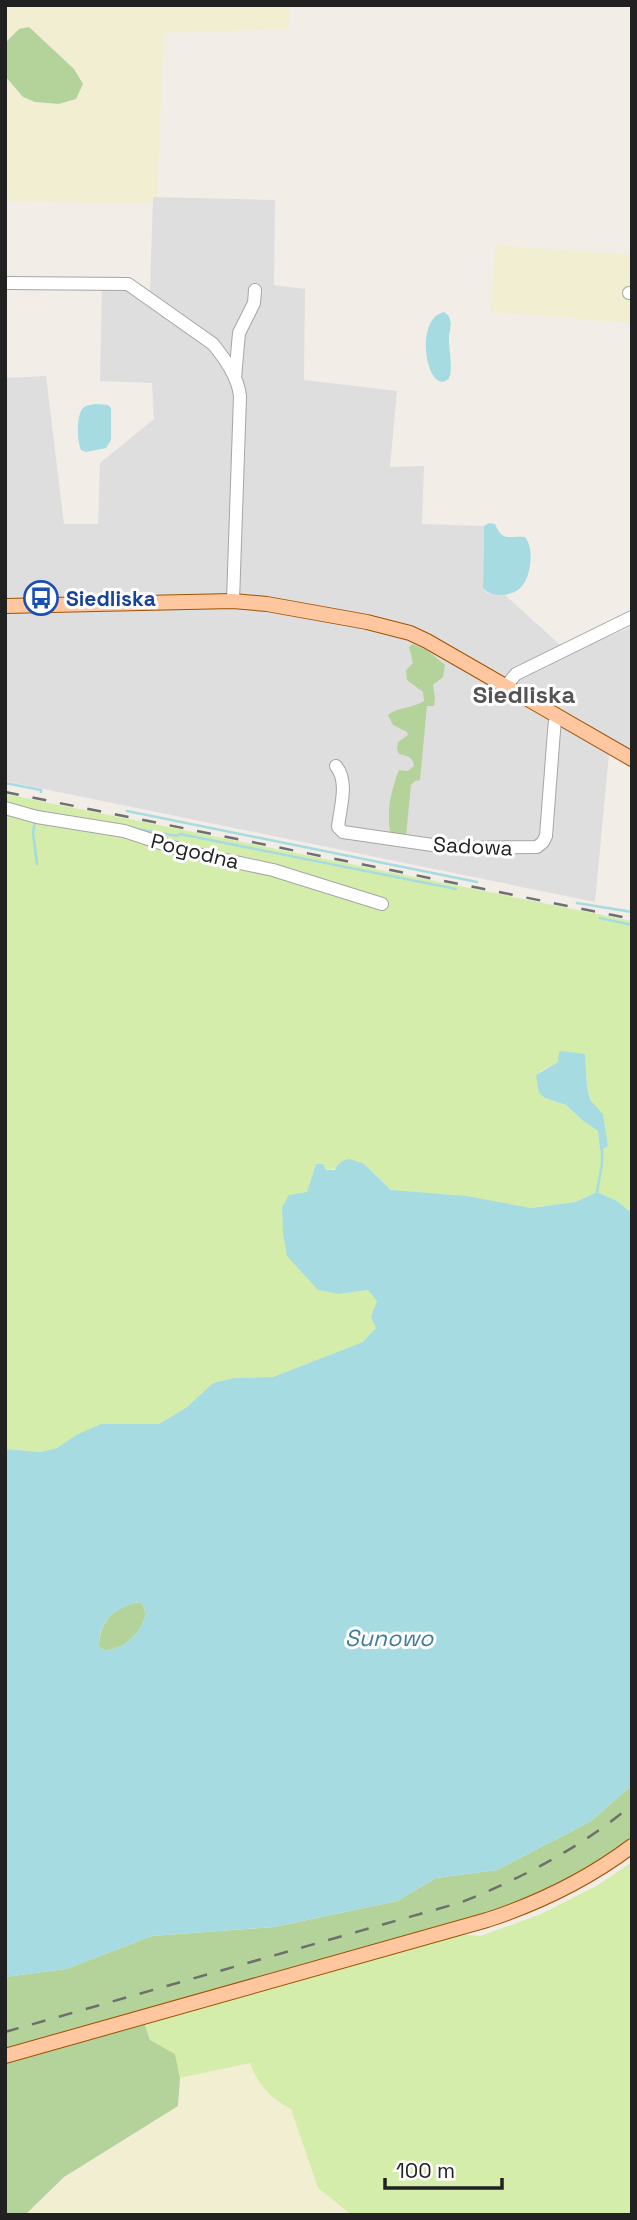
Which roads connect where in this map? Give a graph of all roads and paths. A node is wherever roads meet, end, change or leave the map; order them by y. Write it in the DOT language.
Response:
graph roads {
  1 [pos="5,283"];
  2 [pos="255,290"];
  3 [pos="235,378"];
  4 [pos="233,601"];
  5 [pos="5,606"];
  6 [pos="632,617"];
  7 [pos="506,687"];
  8 [pos="560,718"];
  9 [pos="632,759"];
  10 [pos="336,766"];
  11 [pos="5,808"];
  12 [pos="382,904"];
  13 [pos="632,1846"];
  14 [pos="5,2056"];
  1 -- 3 [label="street"];
  2 -- 3 [label="street"];
  3 -- 4 [label="street"];
  4 -- 5 [label="main road"];
  4 -- 7 [label="main road"];
  6 -- 7 [label="street"];
  7 -- 8 [label="main road"];
  8 -- 9 [label="main road"];
  8 -- 10 [label="street, Sadowa"];
  11 -- 12 [label="street, Pogodna"];
  13 -- 14 [label="main road"];
}
